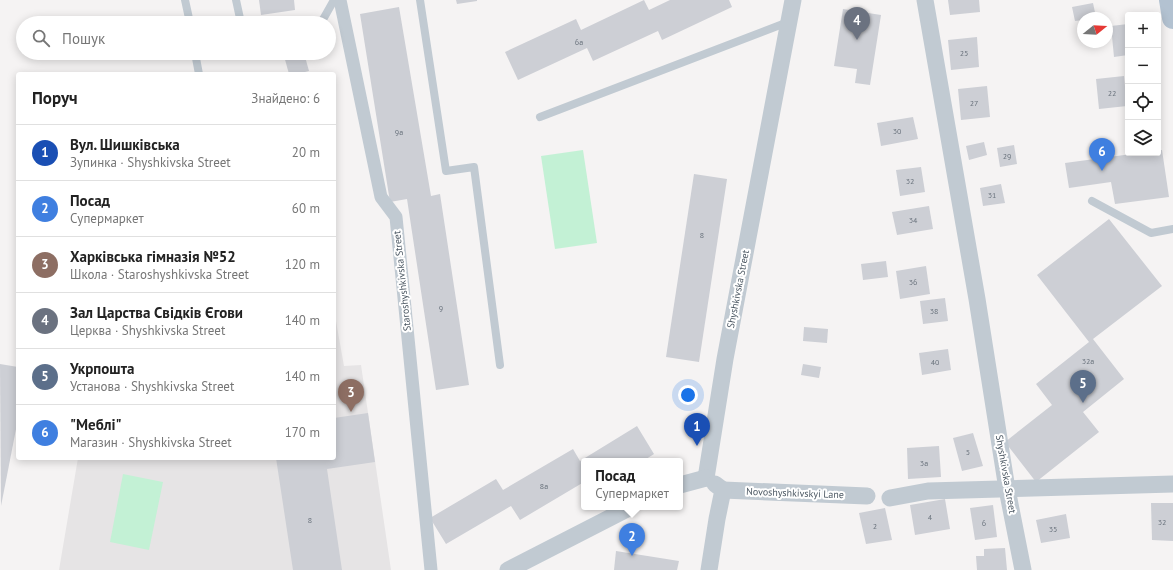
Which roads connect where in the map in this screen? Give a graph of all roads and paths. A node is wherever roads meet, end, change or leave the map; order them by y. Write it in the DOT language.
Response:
graph roads {
  1 [pos="185,0"];
  2 [pos="236,0"];
  3 [pos="334,0"];
  4 [pos="340,0"];
  5 [pos="420,0"];
  6 [pos="793,0"];
  7 [pos="925,0"];
  8 [pos="1170,0"];
  9 [pos="188,16"];
  10 [pos="239,16"];
  11 [pos="325,16"];
  12 [pos="1173,18"];
  13 [pos="788,22"];
  14 [pos="196,60"];
  15 [pos="199,72"];
  16 [pos="540,116"];
  17 [pos="1092,201"];
  18 [pos="1173,229"];
  19 [pos="500,365"];
  20 [pos="706,478"];
  21 [pos="683,484"];
  22 [pos="1173,484"];
  23 [pos="1007,489"];
  24 [pos="723,490"];
  25 [pos="867,496"];
  26 [pos="890,498"];
  27 [pos="625,510"];
  28 [pos="431,570"];
  29 [pos="508,570"];
  30 [pos="709,570"];
  31 [pos="1023,570"];
  1 -- 9 [label="lane"];
  2 -- 10 [label="lane"];
  3 -- 11 [label="lane"];
  4 -- 28 [label="street, Staroshyshkivska Street"];
  5 -- 19 [label="lane"];
  6 -- 13 [label="street, Shyshkivska Street"];
  7 -- 23 [label="street, Shyshkivska Street"];
  8 -- 12 [label="main road"];
  13 -- 16 [label="lane"];
  13 -- 20 [label="street, Shyshkivska Street"];
  14 -- 15 [label="lane"];
  17 -- 18 [label="lane"];
  20 -- 21 [label="street"];
  20 -- 24 [label="street"];
  22 -- 23 [label="street"];
  23 -- 26 [label="street"];
  23 -- 31 [label="street, Shyshkivska Street"];
  24 -- 25 [label="street, Novoshyshkivskyi Lane"];
  24 -- 30 [label="street"];
  27 -- 29 [label="street"];
}
